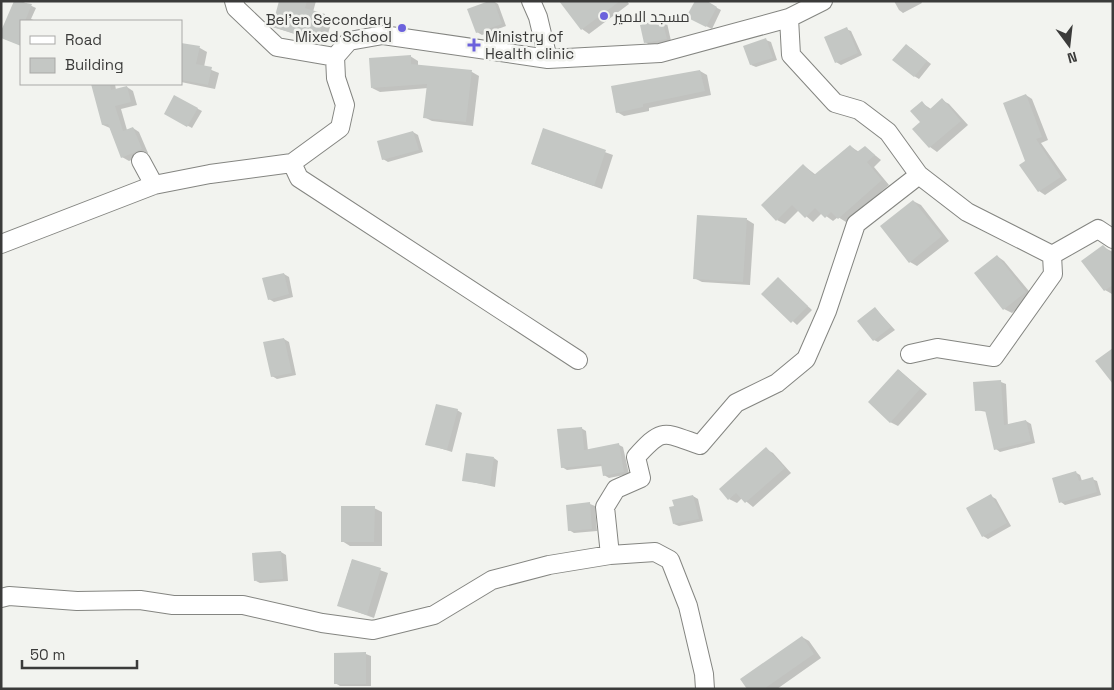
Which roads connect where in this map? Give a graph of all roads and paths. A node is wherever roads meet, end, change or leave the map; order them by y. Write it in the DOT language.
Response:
graph roads {
  1 [pos="234,1"];
  2 [pos="531,1"];
  3 [pos="823,1"];
  4 [pos="789,18"];
  5 [pos="335,56"];
  6 [pos="548,59"];
  7 [pos="141,161"];
  8 [pos="292,162"];
  9 [pos="919,175"];
  10 [pos="154,185"];
  11 [pos="1113,239"];
  12 [pos="1,244"];
  13 [pos="1052,255"];
  14 [pos="910,354"];
  15 [pos="578,360"];
  16 [pos="610,554"];
  17 [pos="1,598"];
  18 [pos="704,689"];
  1 -- 5 [label="street"];
  2 -- 6 [label="street"];
  3 -- 4 [label="street"];
  4 -- 6 [label="street"];
  4 -- 9 [label="street"];
  5 -- 6 [label="street"];
  5 -- 8 [label="street"];
  7 -- 10 [label="street"];
  8 -- 10 [label="street"];
  8 -- 15 [label="street"];
  9 -- 13 [label="street"];
  9 -- 16 [label="street"];
  10 -- 12 [label="street"];
  11 -- 13 [label="street"];
  13 -- 14 [label="street"];
  16 -- 17 [label="street"];
  16 -- 18 [label="street"];
}
